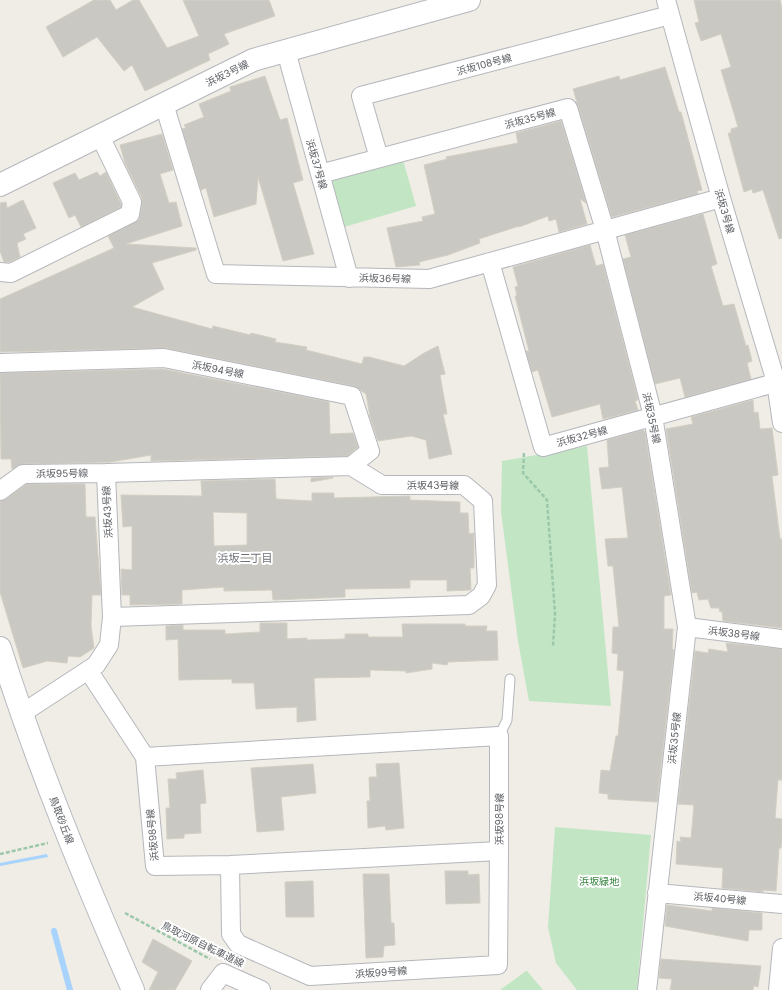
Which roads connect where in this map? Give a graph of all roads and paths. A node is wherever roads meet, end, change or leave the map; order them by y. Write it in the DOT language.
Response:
graph roads {
  1 [pos="466,0"];
  2 [pos="668,8"];
  3 [pos="286,51"];
  4 [pos="164,104"];
  5 [pos="100,136"];
  6 [pos="379,158"];
  7 [pos="320,174"];
  8 [pos="0,185"];
  9 [pos="721,198"];
  10 [pos="605,230"];
  11 [pos="490,262"];
  12 [pos="0,272"];
  13 [pos="349,278"];
  14 [pos="0,363"];
  15 [pos="779,382"];
  16 [pos="653,416"];
  17 [pos="782,423"];
  18 [pos="543,447"];
  19 [pos="351,466"];
  20 [pos="106,473"];
  21 [pos="0,491"];
  22 [pos="112,617"];
  23 [pos="687,627"];
  24 [pos="782,639"];
  25 [pos="553,646"];
  26 [pos="0,648"];
  27 [pos="88,670"];
  28 [pos="510,679"];
  29 [pos="21,714"];
  30 [pos="500,736"];
  31 [pos="145,756"];
  32 [pos="55,842"];
  33 [pos="499,851"];
  34 [pos="0,854"];
  35 [pos="230,865"];
  36 [pos="657,893"];
  37 [pos="782,904"];
  38 [pos="120,911"];
  39 [pos="782,948"];
  40 [pos="214,960"];
  41 [pos="133,990"];
  42 [pos="210,990"];
  43 [pos="261,990"];
  44 [pos="646,990"];
  45 [pos="778,990"];
  1 -- 3 [label="street, 浜坂3号線"];
  2 -- 6 [label="street, 浜坂108号線"];
  2 -- 9 [label="street, 浜坂3号線"];
  3 -- 4 [label="street, 浜坂3号線"];
  3 -- 7 [label="street, 浜坂37号線"];
  4 -- 5 [label="street, 浜坂3号線"];
  4 -- 13 [label="street, 浜坂36号線"];
  5 -- 8 [label="street, 浜坂3号線"];
  5 -- 12 [label="street"];
  6 -- 7 [label="street, 浜坂35号線"];
  6 -- 10 [label="street, 浜坂35号線"];
  7 -- 13 [label="street, 浜坂37号線"];
  9 -- 10 [label="street, 浜坂36号線"];
  9 -- 15 [label="street, 浜坂3号線"];
  10 -- 11 [label="street, 浜坂36号線"];
  10 -- 16 [label="street, 浜坂35号線"];
  11 -- 13 [label="street, 浜坂36号線"];
  11 -- 18 [label="street, 浜坂32号線"];
  14 -- 19 [label="street, 浜坂94号線"];
  15 -- 16 [label="street, 浜坂32号線"];
  15 -- 17 [label="street, 浜坂3号線"];
  16 -- 18 [label="street, 浜坂32号線"];
  16 -- 23 [label="street, 浜坂35号線"];
  18 -- 25 [label="path"];
  19 -- 20 [label="street, 浜坂43号線"];
  19 -- 22 [label="street, 浜坂43号線"];
  20 -- 21 [label="street, 浜坂95号線"];
  20 -- 22 [label="street, 浜坂43号線"];
  22 -- 27 [label="street, 浜坂43号線"];
  23 -- 24 [label="street, 浜坂38号線"];
  23 -- 36 [label="street, 浜坂35号線"];
  26 -- 29 [label="street, 鳥取砂丘線"];
  27 -- 29 [label="street, 浜坂43号線"];
  27 -- 31 [label="street, 浜坂98号線"];
  28 -- 30 [label="lane"];
  29 -- 41 [label="street, 鳥取砂丘線"];
  30 -- 31 [label="street"];
  30 -- 33 [label="street, 浜坂98号線"];
  31 -- 35 [label="street, 浜坂98号線"];
  32 -- 34 [label="path"];
  33 -- 35 [label="street, 浜坂98号線"];
  33 -- 35 [label="street, 浜坂99号線"];
  36 -- 37 [label="street, 浜坂40号線"];
  36 -- 44 [label="street, 浜坂35号線"];
  38 -- 40 [label="path, 鳥取河原自転車道線"];
  39 -- 45 [label="street"];
  42 -- 43 [label="street"];
}
